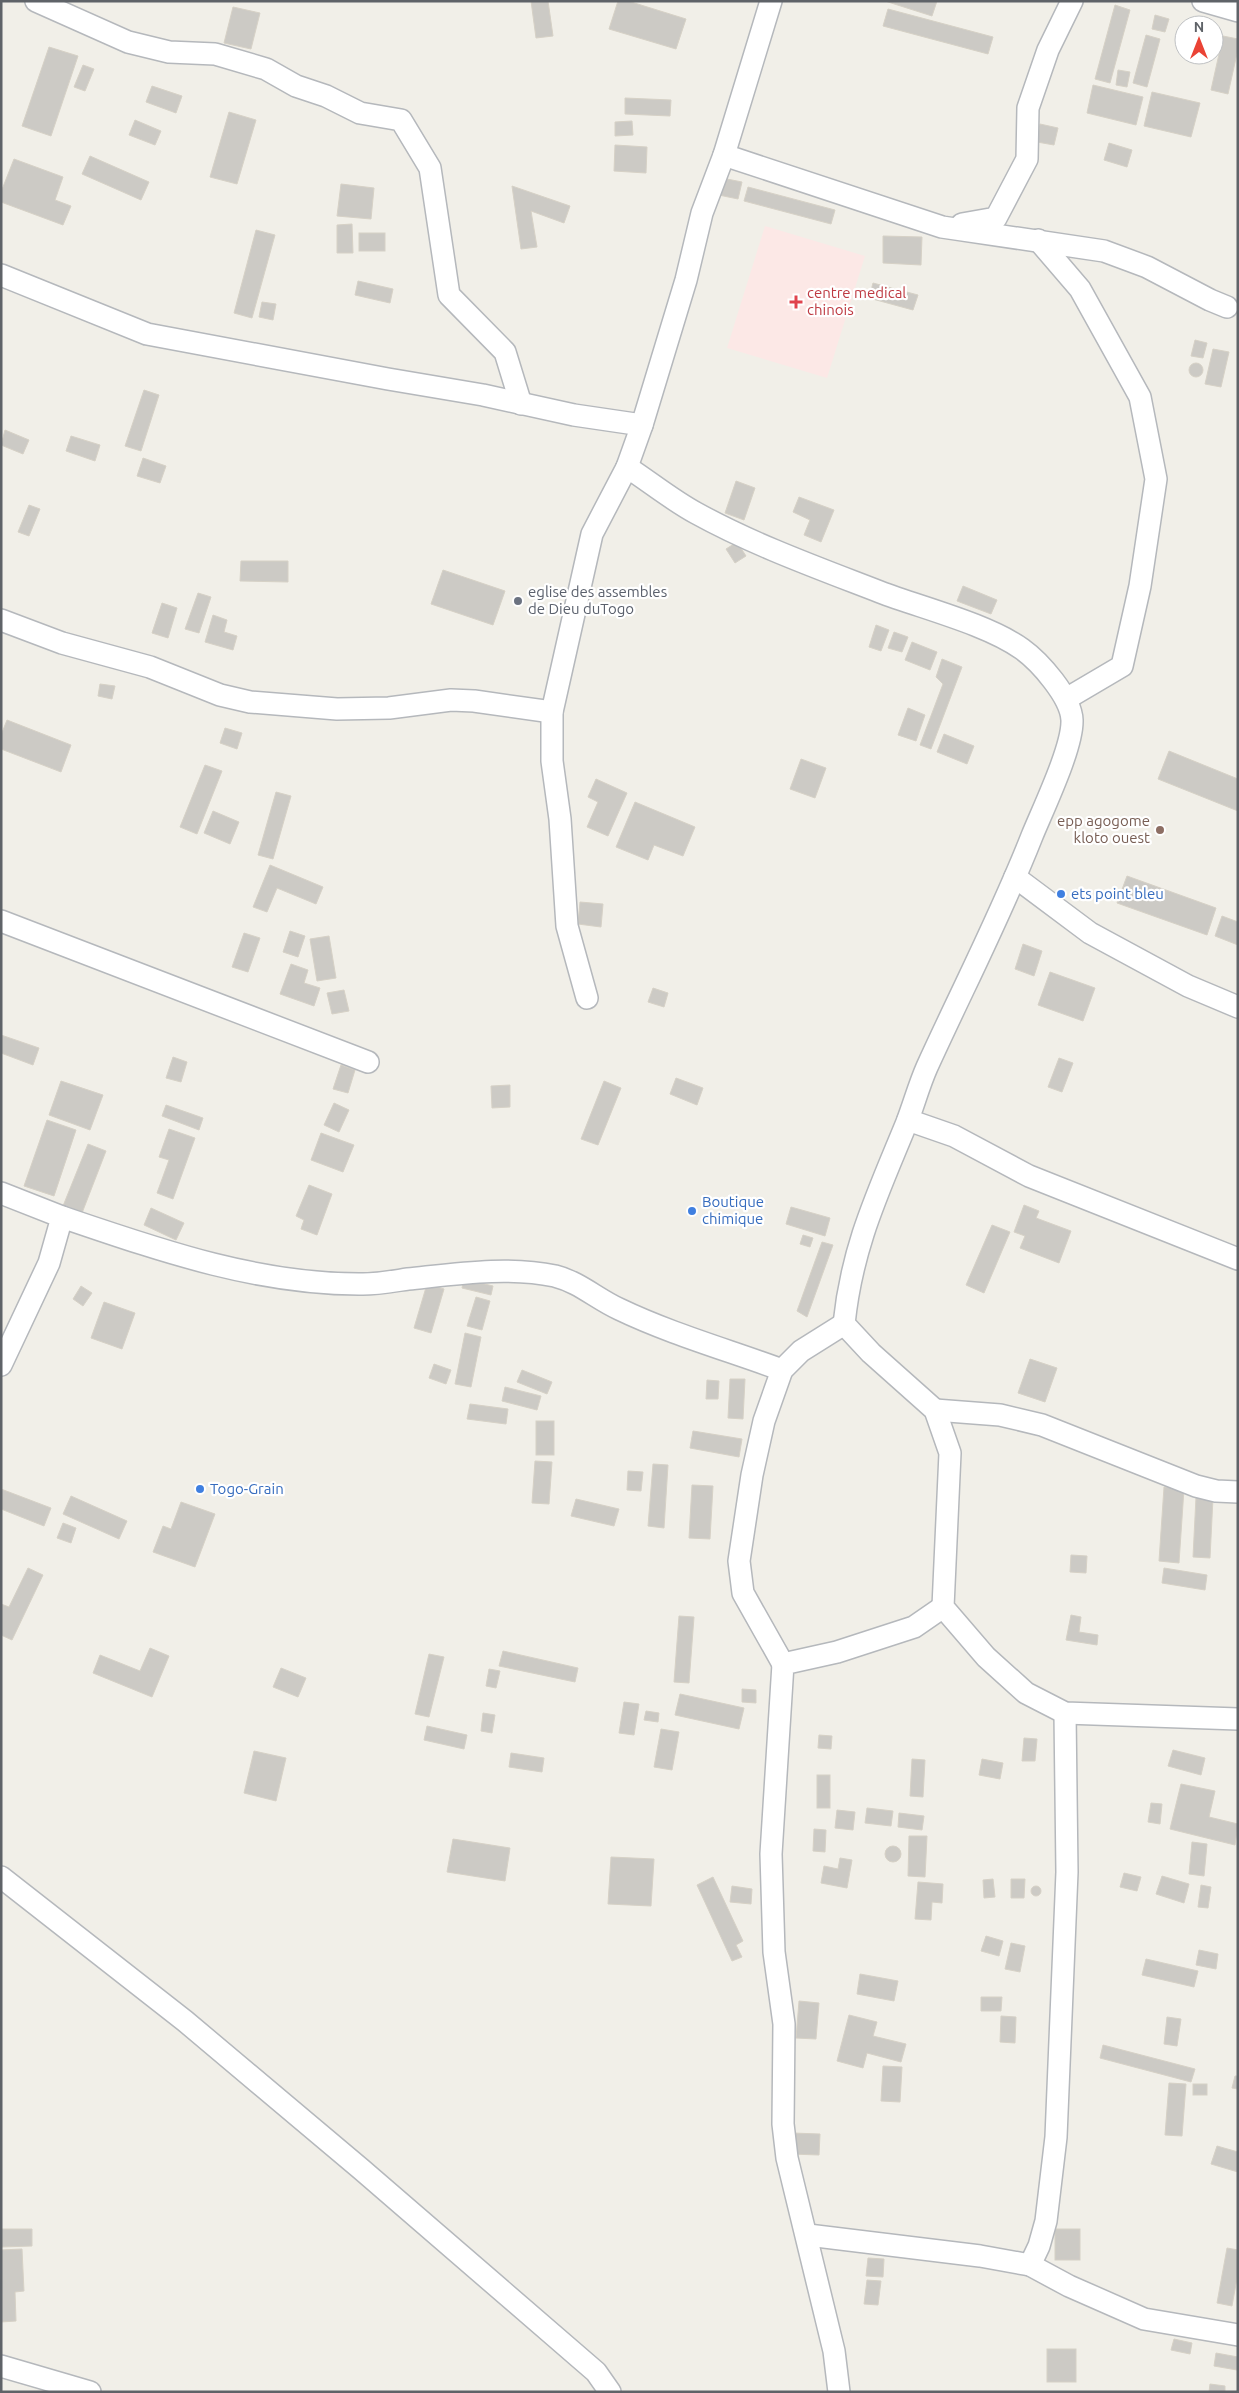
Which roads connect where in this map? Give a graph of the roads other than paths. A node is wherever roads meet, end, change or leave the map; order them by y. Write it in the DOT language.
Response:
graph roads {
  1 [pos="36,1"];
  2 [pos="771,1"];
  3 [pos="1072,1"];
  4 [pos="1203,1"];
  5 [pos="1238,11"];
  6 [pos="724,155"];
  7 [pos="942,227"];
  8 [pos="1038,240"];
  9 [pos="1,275"];
  10 [pos="1227,306"];
  11 [pos="521,404"];
  12 [pos="642,425"];
  13 [pos="627,467"];
  14 [pos="1,620"];
  15 [pos="1066,699"];
  16 [pos="552,712"];
  17 [pos="1015,878"];
  18 [pos="1,921"];
  19 [pos="587,998"];
  20 [pos="1238,1007"];
  21 [pos="368,1062"];
  22 [pos="908,1120"];
  23 [pos="1,1193"];
  24 [pos="62,1217"];
  25 [pos="1238,1259"];
  26 [pos="844,1324"];
  27 [pos="1,1365"];
  28 [pos="782,1370"];
  29 [pos="935,1410"];
  30 [pos="1238,1492"];
  31 [pos="943,1607"];
  32 [pos="783,1664"];
  33 [pos="1065,1713"];
  34 [pos="1238,1719"];
  35 [pos="1,1877"];
  36 [pos="808,2235"];
  37 [pos="1030,2265"];
  38 [pos="1238,2335"];
  39 [pos="1,2366"];
  40 [pos="90,2392"];
  41 [pos="610,2392"];
  42 [pos="839,2392"];
  1 -- 11 [label="street"];
  2 -- 6 [label="street"];
  3 -- 7 [label="street"];
  4 -- 5 [label="street"];
  6 -- 7 [label="street"];
  6 -- 12 [label="street"];
  7 -- 8 [label="street"];
  8 -- 10 [label="street"];
  8 -- 15 [label="street"];
  9 -- 11 [label="street"];
  11 -- 12 [label="street"];
  12 -- 13 [label="street"];
  13 -- 15 [label="street"];
  13 -- 16 [label="street"];
  14 -- 16 [label="street"];
  15 -- 17 [label="street"];
  16 -- 19 [label="street"];
  17 -- 20 [label="street"];
  17 -- 22 [label="street"];
  18 -- 21 [label="street"];
  22 -- 25 [label="street"];
  22 -- 26 [label="street"];
  23 -- 24 [label="street"];
  24 -- 27 [label="street"];
  24 -- 28 [label="street"];
  26 -- 28 [label="street"];
  26 -- 29 [label="street"];
  28 -- 32 [label="street"];
  29 -- 30 [label="street"];
  29 -- 31 [label="street"];
  31 -- 32 [label="street"];
  31 -- 33 [label="street"];
  32 -- 36 [label="street"];
  33 -- 34 [label="street"];
  33 -- 37 [label="street"];
  35 -- 41 [label="street"];
  36 -- 37 [label="street"];
  36 -- 42 [label="street"];
  37 -- 38 [label="street"];
  39 -- 40 [label="street"];
}
